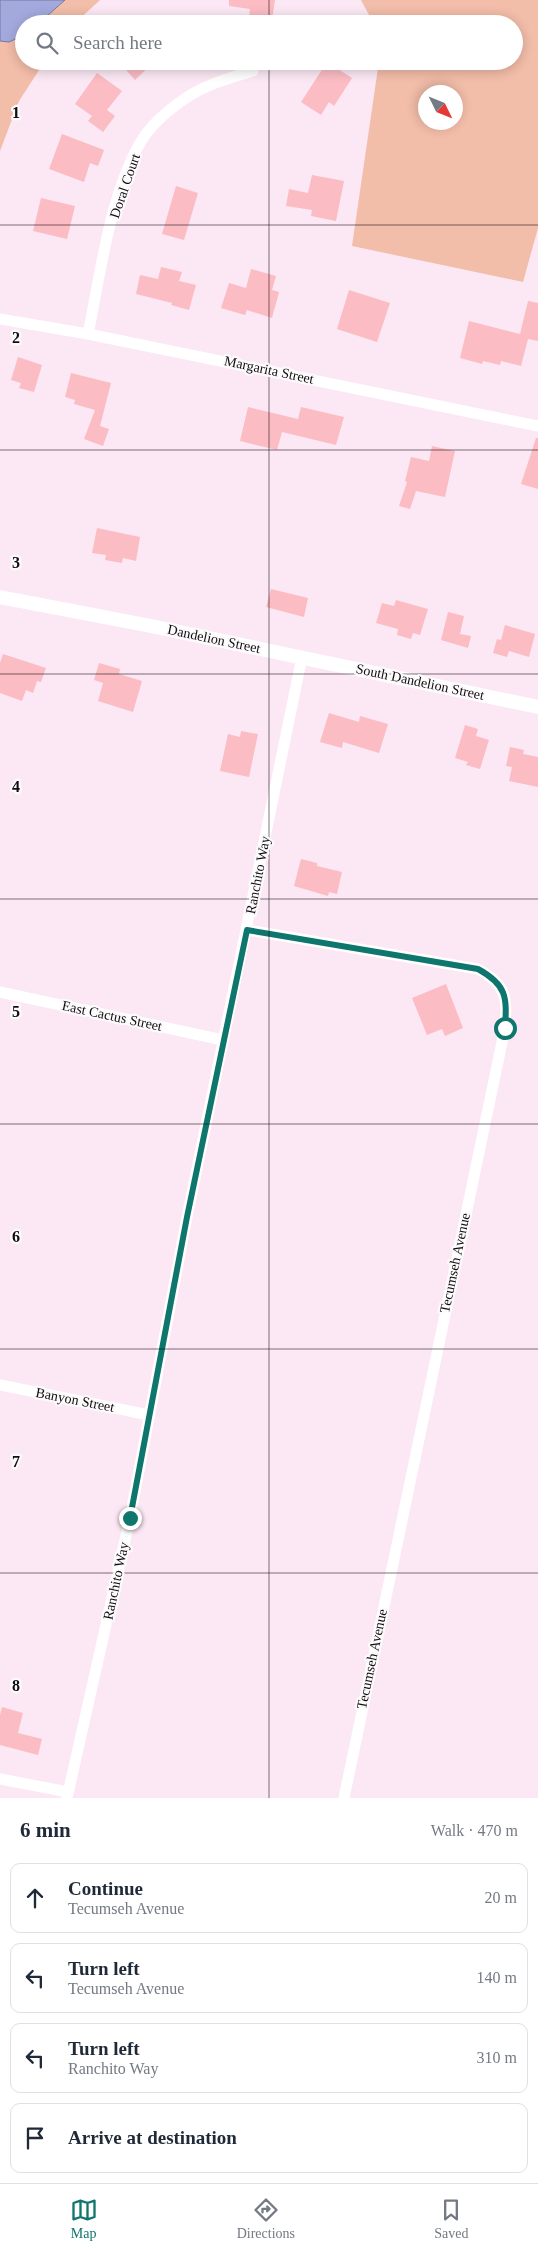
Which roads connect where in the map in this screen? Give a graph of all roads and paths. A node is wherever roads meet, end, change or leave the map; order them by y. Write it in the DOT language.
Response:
graph roads {
  1 [pos="253,71"];
  2 [pos="0,319"];
  3 [pos="88,334"];
  4 [pos="538,426"];
  5 [pos="0,597"];
  6 [pos="302,658"];
  7 [pos="538,707"];
  8 [pos="247,930"];
  9 [pos="0,992"];
  10 [pos="223,1040"];
  11 [pos="0,1385"];
  12 [pos="150,1415"];
  13 [pos="0,1779"];
  14 [pos="68,1795"];
  15 [pos="344,1798"];
  1 -- 3 [label="street, Doral Court"];
  2 -- 3 [label="street, Margarita Street"];
  3 -- 4 [label="street, Margarita Street"];
  5 -- 6 [label="street, Dandelion Street"];
  6 -- 7 [label="street, South Dandelion Street"];
  6 -- 8 [label="street, Ranchito Way"];
  8 -- 10 [label="street, Ranchito Way"];
  8 -- 15 [label="street, Tecumseh Avenue"];
  9 -- 10 [label="street, East Cactus Street"];
  10 -- 12 [label="street, Ranchito Way"];
  11 -- 12 [label="street, Banyon Street"];
  12 -- 14 [label="street, Ranchito Way"];
  13 -- 14 [label="street"];
}
